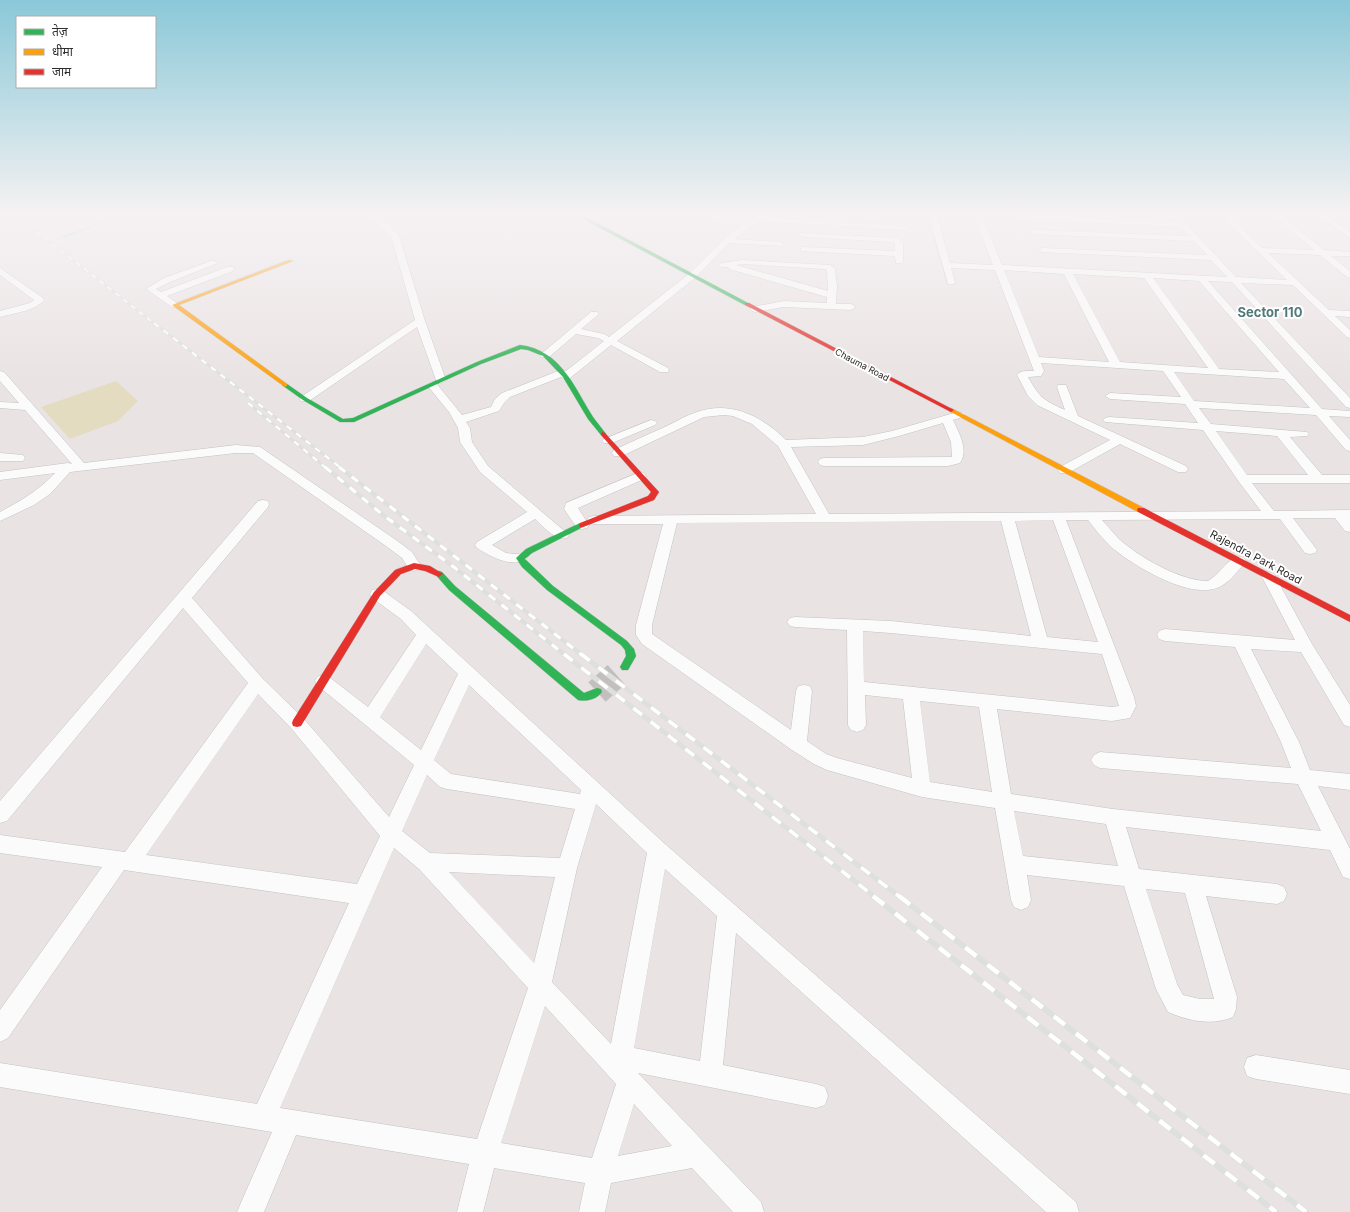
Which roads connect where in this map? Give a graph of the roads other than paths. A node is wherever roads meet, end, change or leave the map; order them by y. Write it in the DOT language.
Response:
graph roads {
  1 [pos="196,270"];
  2 [pos="229,270"];
  3 [pos="268,270"];
  4 [pos="405,270"];
  5 [pos="683,270"];
  6 [pos="698,270"];
  7 [pos="739,270"];
  8 [pos="831,270"];
  9 [pos="948,270"];
  10 [pos="999,270"];
  11 [pos="1225,270"];
  12 [pos="1280,270"];
  13 [pos="0,271"];
  14 [pos="1067,271"];
  15 [pos="693,275"];
  16 [pos="1146,275"];
  17 [pos="1180,277"];
  18 [pos="1201,278"];
  19 [pos="1234,280"];
  20 [pos="951,282"];
  21 [pos="1295,283"];
  22 [pos="1152,284"];
  23 [pos="831,295"];
  24 [pos="160,296"];
  25 [pos="175,305"];
  26 [pos="831,306"];
  27 [pos="851,307"];
  28 [pos="755,309"];
  29 [pos="1327,313"];
  30 [pos="0,314"];
  31 [pos="594,314"];
  32 [pos="1350,314"];
  33 [pos="420,321"];
  34 [pos="574,331"];
  35 [pos="1350,334"];
  36 [pos="611,341"];
  37 [pos="545,355"];
  38 [pos="1035,360"];
  39 [pos="1116,365"];
  40 [pos="1166,368"];
  41 [pos="664,370"];
  42 [pos="1216,372"];
  43 [pos="0,374"];
  44 [pos="564,374"];
  45 [pos="1287,376"];
  46 [pos="437,383"];
  47 [pos="1062,387"];
  48 [pos="1110,396"];
  49 [pos="305,399"];
  50 [pos="1189,402"];
  51 [pos="1350,404"];
  52 [pos="0,405"];
  53 [pos="28,407"];
  54 [pos="1319,412"];
  55 [pos="1350,414"];
  56 [pos="952,416"];
  57 [pos="459,420"];
  58 [pos="1077,420"];
  59 [pos="651,423"];
  60 [pos="1206,428"];
  61 [pos="1281,433"];
  62 [pos="1303,434"];
  63 [pos="878,437"];
  64 [pos="1119,440"];
  65 [pos="608,441"];
  66 [pos="783,444"];
  67 [pos="1350,448"];
  68 [pos="618,453"];
  69 [pos="0,457"];
  70 [pos="19,458"];
  71 [pos="824,462"];
  72 [pos="885,462"];
  73 [pos="74,467"];
  74 [pos="1182,469"];
  75 [pos="1064,470"];
  76 [pos="0,476"];
  77 [pos="640,476"];
  78 [pos="1243,479"];
  79 [pos="1318,479"];
  80 [pos="1350,480"];
  81 [pos="263,504"];
  82 [pos="535,513"];
  83 [pos="1344,514"];
  84 [pos="1150,515"];
  85 [pos="1278,515"];
  86 [pos="1007,516"];
  87 [pos="1058,516"];
  88 [pos="1092,516"];
  89 [pos="0,517"];
  90 [pos="825,518"];
  91 [pos="671,519"];
  92 [pos="588,522"];
  93 [pos="1350,528"];
  94 [pos="562,534"];
  95 [pos="1310,550"];
  96 [pos="520,558"];
  97 [pos="1239,561"];
  98 [pos="414,566"];
  99 [pos="1269,577"];
  100 [pos="377,594"];
  101 [pos="183,598"];
  102 [pos="1350,619"];
  103 [pos="795,622"];
  104 [pos="855,625"];
  105 [pos="425,634"];
  106 [pos="1165,635"];
  107 [pos="1042,642"];
  108 [pos="1240,642"];
  109 [pos="1306,647"];
  110 [pos="1108,649"];
  111 [pos="625,667"];
  112 [pos="467,673"];
  113 [pos="323,681"];
  114 [pos="257,684"];
  115 [pos="857,688"];
  116 [pos="804,691"];
  117 [pos="596,692"];
  118 [pos="911,694"];
  119 [pos="987,701"];
  120 [pos="369,719"];
  121 [pos="1350,720"];
  122 [pos="297,723"];
  123 [pos="857,724"];
  124 [pos="798,744"];
  125 [pos="1100,760"];
  126 [pos="424,761"];
  127 [pos="1304,777"];
  128 [pos="1350,782"];
  129 [pos="922,789"];
  130 [pos="589,795"];
  131 [pos="1002,800"];
  132 [pos="0,815"];
  133 [pos="1113,817"];
  134 [pos="390,833"];
  135 [pos="1336,842"];
  136 [pos="0,844"];
  137 [pos="658,850"];
  138 [pos="125,860"];
  139 [pos="426,862"];
  140 [pos="1015,864"];
  141 [pos="567,868"];
  142 [pos="1350,870"];
  143 [pos="1132,877"];
  144 [pos="1193,885"];
  145 [pos="1277,894"];
  146 [pos="364,895"];
  147 [pos="1021,900"];
  148 [pos="728,912"];
  149 [pos="540,986"];
  150 [pos="0,1030"];
  151 [pos="620,1058"];
  152 [pos="1256,1067"];
  153 [pos="0,1075"];
  154 [pos="710,1075"];
  155 [pos="629,1081"];
  156 [pos="1350,1082"];
  157 [pos="816,1096"];
  158 [pos="263,1118"];
  159 [pos="288,1122"];
  160 [pos="485,1154"];
  161 [pos="697,1154"];
  162 [pos="600,1172"];
  163 [pos="250,1212"];
  164 [pos="470,1212"];
  165 [pos="592,1212"];
  166 [pos="750,1212"];
  167 [pos="1066,1212"];
  1 -- 24 [label="street"];
  2 -- 24 [label="street"];
  3 -- 25 [label="street"];
  4 -- 33 [label="street"];
  5 -- 15 [label="street, Chauma Road"];
  6 -- 15 [label="street"];
  7 -- 23 [label="street"];
  8 -- 23 [label="street"];
  9 -- 20 [label="street"];
  10 -- 38 [label="street"];
  11 -- 19 [label="street"];
  12 -- 21 [label="street"];
  13 -- 30 [label="street"];
  14 -- 16 [label="street"];
  14 -- 39 [label="street"];
  15 -- 28 [label="street, Chauma Road"];
  15 -- 36 [label="street"];
  16 -- 17 [label="street"];
  16 -- 22 [label="street"];
  17 -- 18 [label="street"];
  17 -- 22 [label="street"];
  18 -- 19 [label="street"];
  18 -- 45 [label="street"];
  19 -- 21 [label="street"];
  19 -- 51 [label="street"];
  21 -- 29 [label="street"];
  22 -- 42 [label="street"];
  23 -- 26 [label="street"];
  24 -- 25 [label="street"];
  25 -- 49 [label="street"];
  26 -- 27 [label="street"];
  26 -- 28 [label="street"];
  28 -- 56 [label="street, Chauma Road"];
  29 -- 32 [label="street"];
  29 -- 35 [label="street"];
  31 -- 34 [label="street"];
  33 -- 46 [label="street"];
  33 -- 49 [label="street"];
  34 -- 36 [label="street"];
  34 -- 37 [label="street"];
  36 -- 41 [label="street"];
  36 -- 44 [label="street"];
  37 -- 44 [label="street"];
  37 -- 46 [label="street"];
  38 -- 39 [label="street"];
  38 -- 58 [label="street"];
  39 -- 40 [label="street"];
  40 -- 42 [label="street"];
  40 -- 50 [label="street"];
  42 -- 45 [label="street"];
  43 -- 53 [label="street"];
  44 -- 57 [label="street"];
  44 -- 65 [label="street"];
  45 -- 54 [label="street"];
  46 -- 49 [label="street"];
  46 -- 57 [label="street"];
  47 -- 58 [label="street"];
  48 -- 50 [label="street"];
  50 -- 54 [label="street"];
  50 -- 60 [label="street"];
  52 -- 53 [label="street"];
  53 -- 73 [label="street"];
  54 -- 55 [label="street"];
  54 -- 67 [label="street"];
  56 -- 63 [label="street"];
  56 -- 72 [label="street"];
  56 -- 75 [label="street, Chauma Road"];
  57 -- 82 [label="street"];
  58 -- 60 [label="street"];
  58 -- 64 [label="street"];
  59 -- 65 [label="street"];
  60 -- 61 [label="street"];
  60 -- 78 [label="street"];
  61 -- 62 [label="street"];
  61 -- 79 [label="street"];
  63 -- 66 [label="street"];
  63 -- 72 [label="street"];
  64 -- 74 [label="street"];
  64 -- 75 [label="street"];
  65 -- 68 [label="street"];
  66 -- 68 [label="street"];
  66 -- 90 [label="street"];
  68 -- 77 [label="street"];
  69 -- 70 [label="street"];
  71 -- 72 [label="street"];
  73 -- 76 [label="street"];
  73 -- 89 [label="street"];
  73 -- 98 [label="street"];
  75 -- 84 [label="street, Chauma Road"];
  77 -- 92 [label="street"];
  77 -- 92 [label="street"];
  78 -- 79 [label="street"];
  78 -- 85 [label="street"];
  79 -- 80 [label="street"];
  81 -- 101 [label="street"];
  82 -- 94 [label="street"];
  82 -- 96 [label="street"];
  83 -- 85 [label="street"];
  83 -- 93 [label="street"];
  84 -- 85 [label="street"];
  84 -- 88 [label="street"];
  84 -- 97 [label="street, Rajendra Park Road"];
  85 -- 95 [label="street"];
  86 -- 87 [label="street"];
  86 -- 90 [label="street"];
  86 -- 107 [label="street"];
  87 -- 88 [label="street"];
  87 -- 110 [label="street"];
  88 -- 97 [label="street"];
  90 -- 91 [label="street"];
  91 -- 92 [label="street"];
  91 -- 124 [label="street"];
  92 -- 94 [label="street"];
  94 -- 96 [label="street"];
  96 -- 111 [label="street"];
  97 -- 99 [label="street, Rajendra Park Road"];
  98 -- 100 [label="street"];
  98 -- 117 [label="street"];
  99 -- 102 [label="street, Rajendra Park Road"];
  99 -- 109 [label="street"];
  100 -- 105 [label="street"];
  100 -- 113 [label="street"];
  101 -- 114 [label="street"];
  101 -- 132 [label="street"];
  103 -- 104 [label="street"];
  104 -- 107 [label="street"];
  104 -- 115 [label="street"];
  105 -- 112 [label="street"];
  105 -- 120 [label="street"];
  106 -- 108 [label="street"];
  107 -- 110 [label="street"];
  108 -- 109 [label="street"];
  108 -- 127 [label="street"];
  109 -- 121 [label="street"];
  110 -- 119 [label="street"];
  112 -- 126 [label="street"];
  112 -- 130 [label="street"];
  113 -- 120 [label="street"];
  113 -- 122 [label="street"];
  114 -- 122 [label="street"];
  114 -- 138 [label="street"];
  115 -- 118 [label="street"];
  115 -- 123 [label="street"];
  116 -- 124 [label="street"];
  118 -- 119 [label="street"];
  118 -- 129 [label="street"];
  119 -- 131 [label="street"];
  120 -- 126 [label="street"];
  122 -- 134 [label="street"];
  124 -- 129 [label="street"];
  125 -- 127 [label="street"];
  126 -- 130 [label="street"];
  126 -- 134 [label="street"];
  127 -- 128 [label="street"];
  127 -- 135 [label="street"];
  129 -- 131 [label="street"];
  130 -- 137 [label="street"];
  130 -- 141 [label="street"];
  131 -- 133 [label="street"];
  131 -- 140 [label="street"];
  133 -- 135 [label="street"];
  133 -- 143 [label="street"];
  134 -- 139 [label="street"];
  134 -- 146 [label="street"];
  135 -- 142 [label="street"];
  136 -- 138 [label="street"];
  137 -- 148 [label="street"];
  137 -- 151 [label="street"];
  138 -- 146 [label="street"];
  138 -- 150 [label="street"];
  139 -- 141 [label="street"];
  139 -- 149 [label="street"];
  140 -- 143 [label="street"];
  140 -- 147 [label="street"];
  141 -- 149 [label="street"];
  143 -- 144 [label="street"];
  143 -- 144 [label="street"];
  144 -- 145 [label="street"];
  146 -- 158 [label="street"];
  148 -- 154 [label="street"];
  148 -- 167 [label="street"];
  149 -- 155 [label="street"];
  149 -- 160 [label="street"];
  151 -- 154 [label="street"];
  151 -- 155 [label="street"];
  152 -- 156 [label="street"];
  153 -- 158 [label="street"];
  154 -- 157 [label="street"];
  155 -- 161 [label="street"];
  155 -- 162 [label="street"];
  158 -- 159 [label="street"];
  159 -- 160 [label="street"];
  159 -- 163 [label="street"];
  160 -- 162 [label="street"];
  160 -- 164 [label="street"];
  161 -- 162 [label="street"];
  161 -- 166 [label="street"];
  162 -- 165 [label="street"];
}
